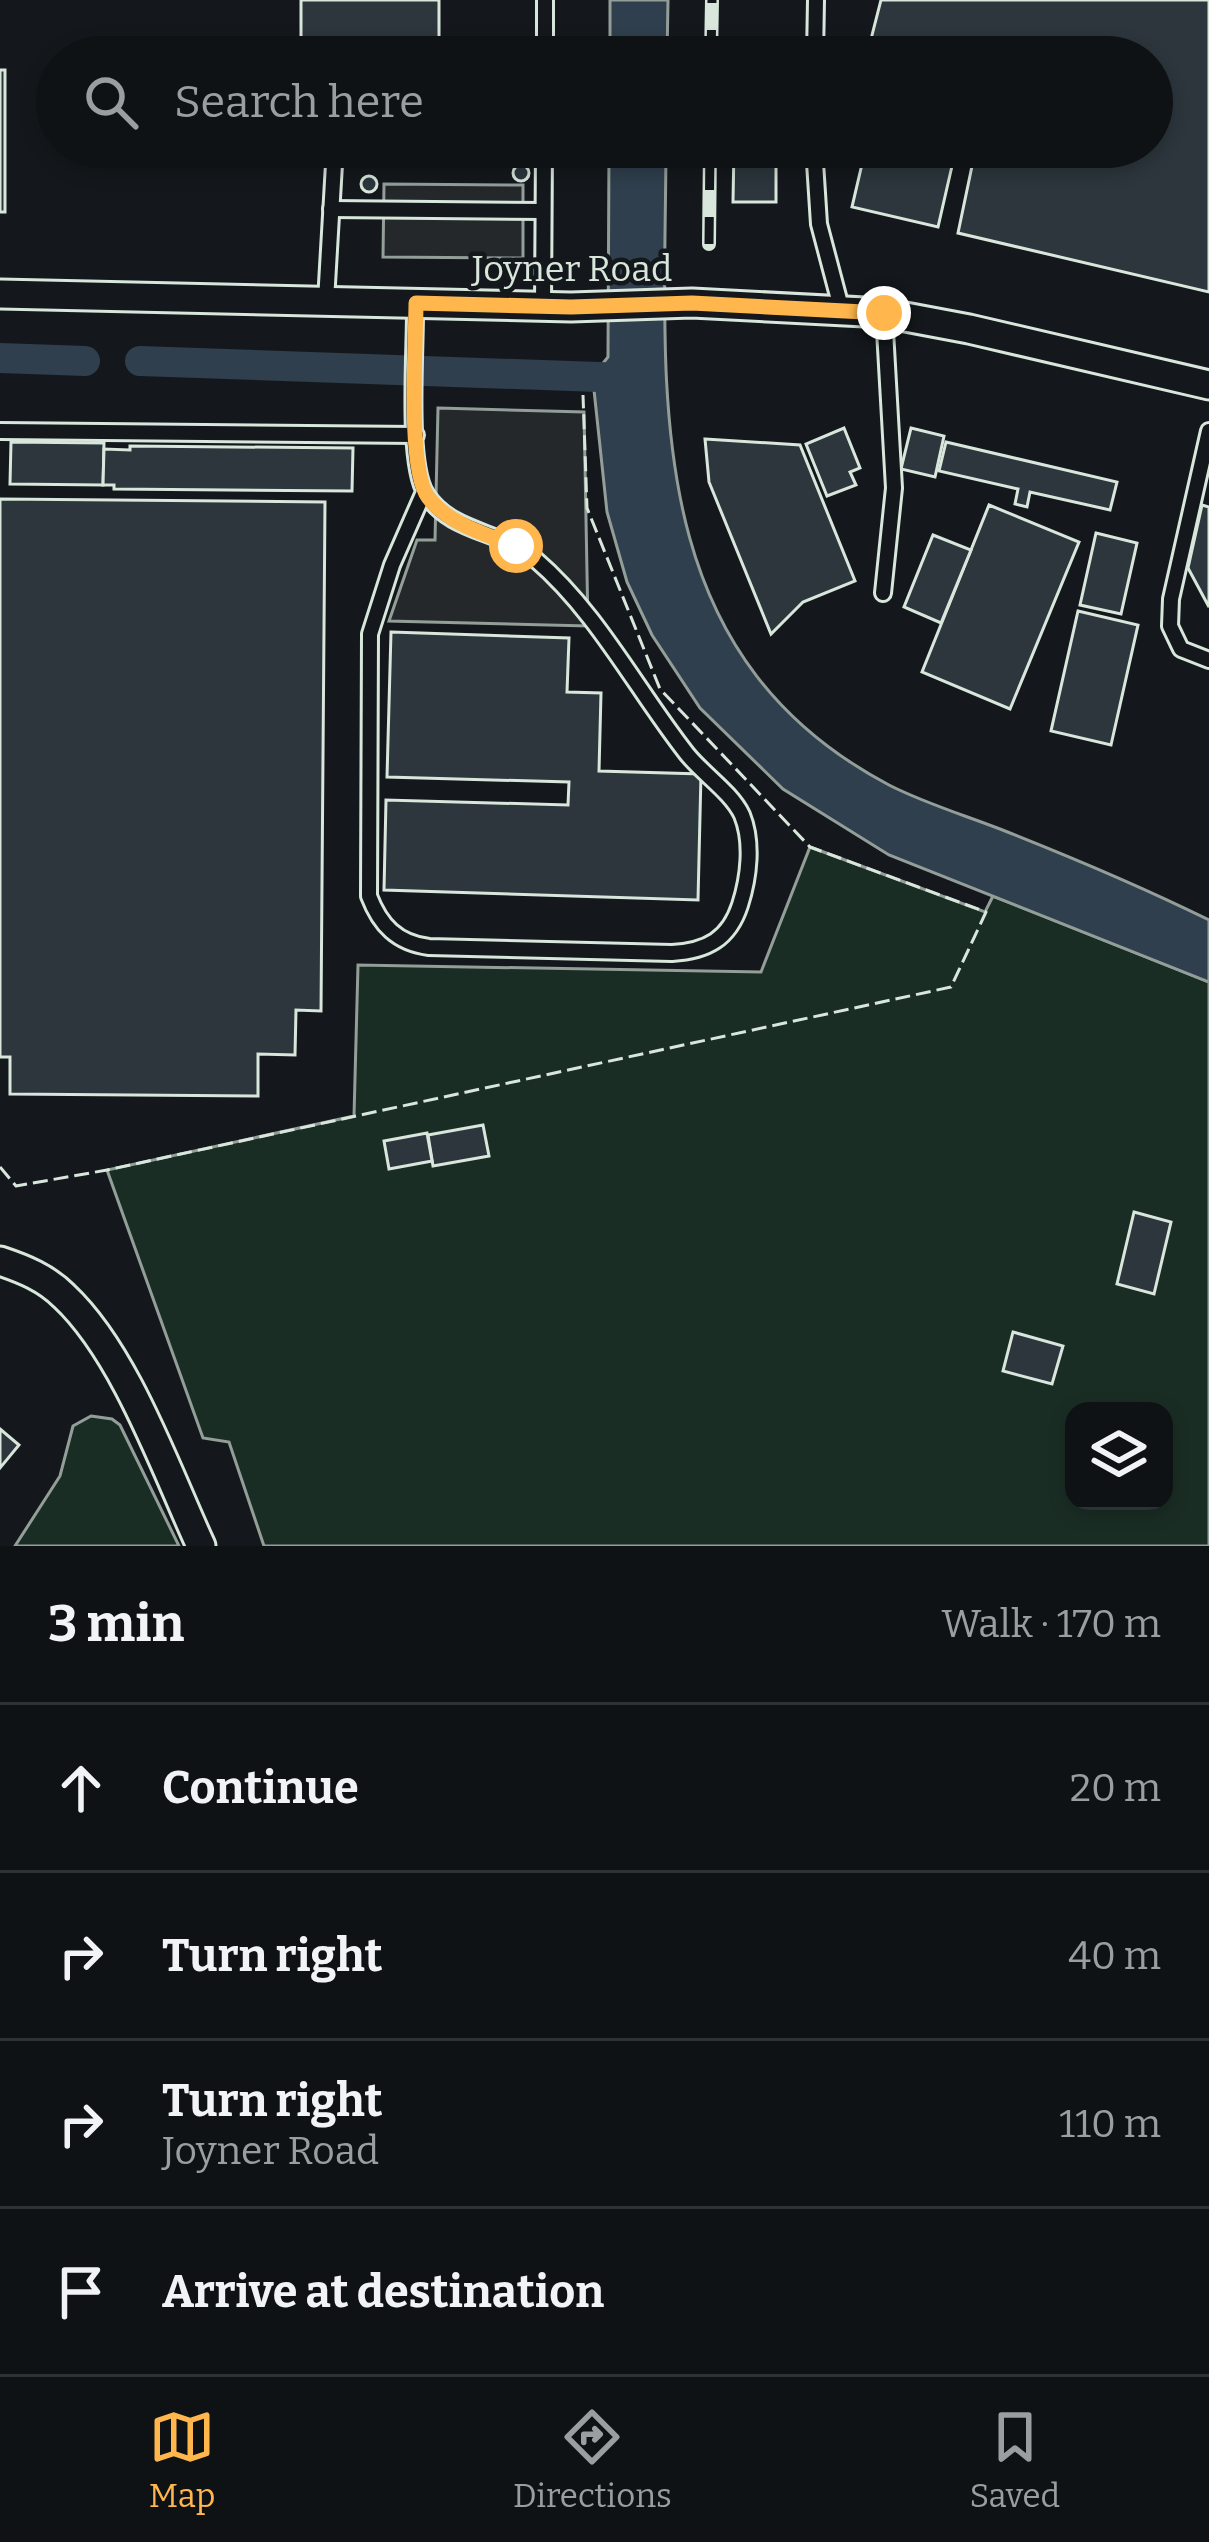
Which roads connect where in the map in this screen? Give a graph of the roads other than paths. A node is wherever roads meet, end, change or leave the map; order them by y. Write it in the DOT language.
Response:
graph roads {
  1 [pos="545,0"];
  2 [pos="816,0"];
  3 [pos="545,36"];
  4 [pos="815,36"];
  5 [pos="334,168"];
  6 [pos="544,168"];
  7 [pos="815,168"];
  8 [pos="332,209"];
  9 [pos="544,211"];
  10 [pos="0,293"];
  11 [pos="326,301"];
  12 [pos="416,303"];
  13 [pos="557,307"];
  14 [pos="842,311"];
  15 [pos="884,313"];
  16 [pos="1209,386"];
  17 [pos="1209,430"];
  18 [pos="0,431"];
  19 [pos="416,435"];
  20 [pos="1204,480"];
  21 [pos="424,492"];
  22 [pos="883,593"];
  23 [pos="1209,660"];
  24 [pos="0,1261"];
  25 [pos="201,1546"];
  1 -- 3 [label="lane"];
  2 -- 4 [label="lane"];
  5 -- 8 [label="lane"];
  6 -- 9 [label="lane"];
  7 -- 14 [label="lane"];
  8 -- 9 [label="lane"];
  8 -- 11 [label="lane"];
  9 -- 13 [label="lane"];
  10 -- 11 [label="street, Joyner Road"];
  11 -- 12 [label="street, Joyner Road"];
  12 -- 13 [label="street, Joyner Road"];
  12 -- 19 [label="lane"];
  13 -- 14 [label="street, Joyner Road"];
  14 -- 15 [label="street, Joyner Road"];
  15 -- 16 [label="street, Joyner Road"];
  15 -- 22 [label="lane"];
  17 -- 20 [label="lane"];
  18 -- 19 [label="lane"];
  19 -- 21 [label="lane"];
  20 -- 23 [label="lane"];
  21 -- 21 [label="lane"];
  24 -- 25 [label="street"];
}
